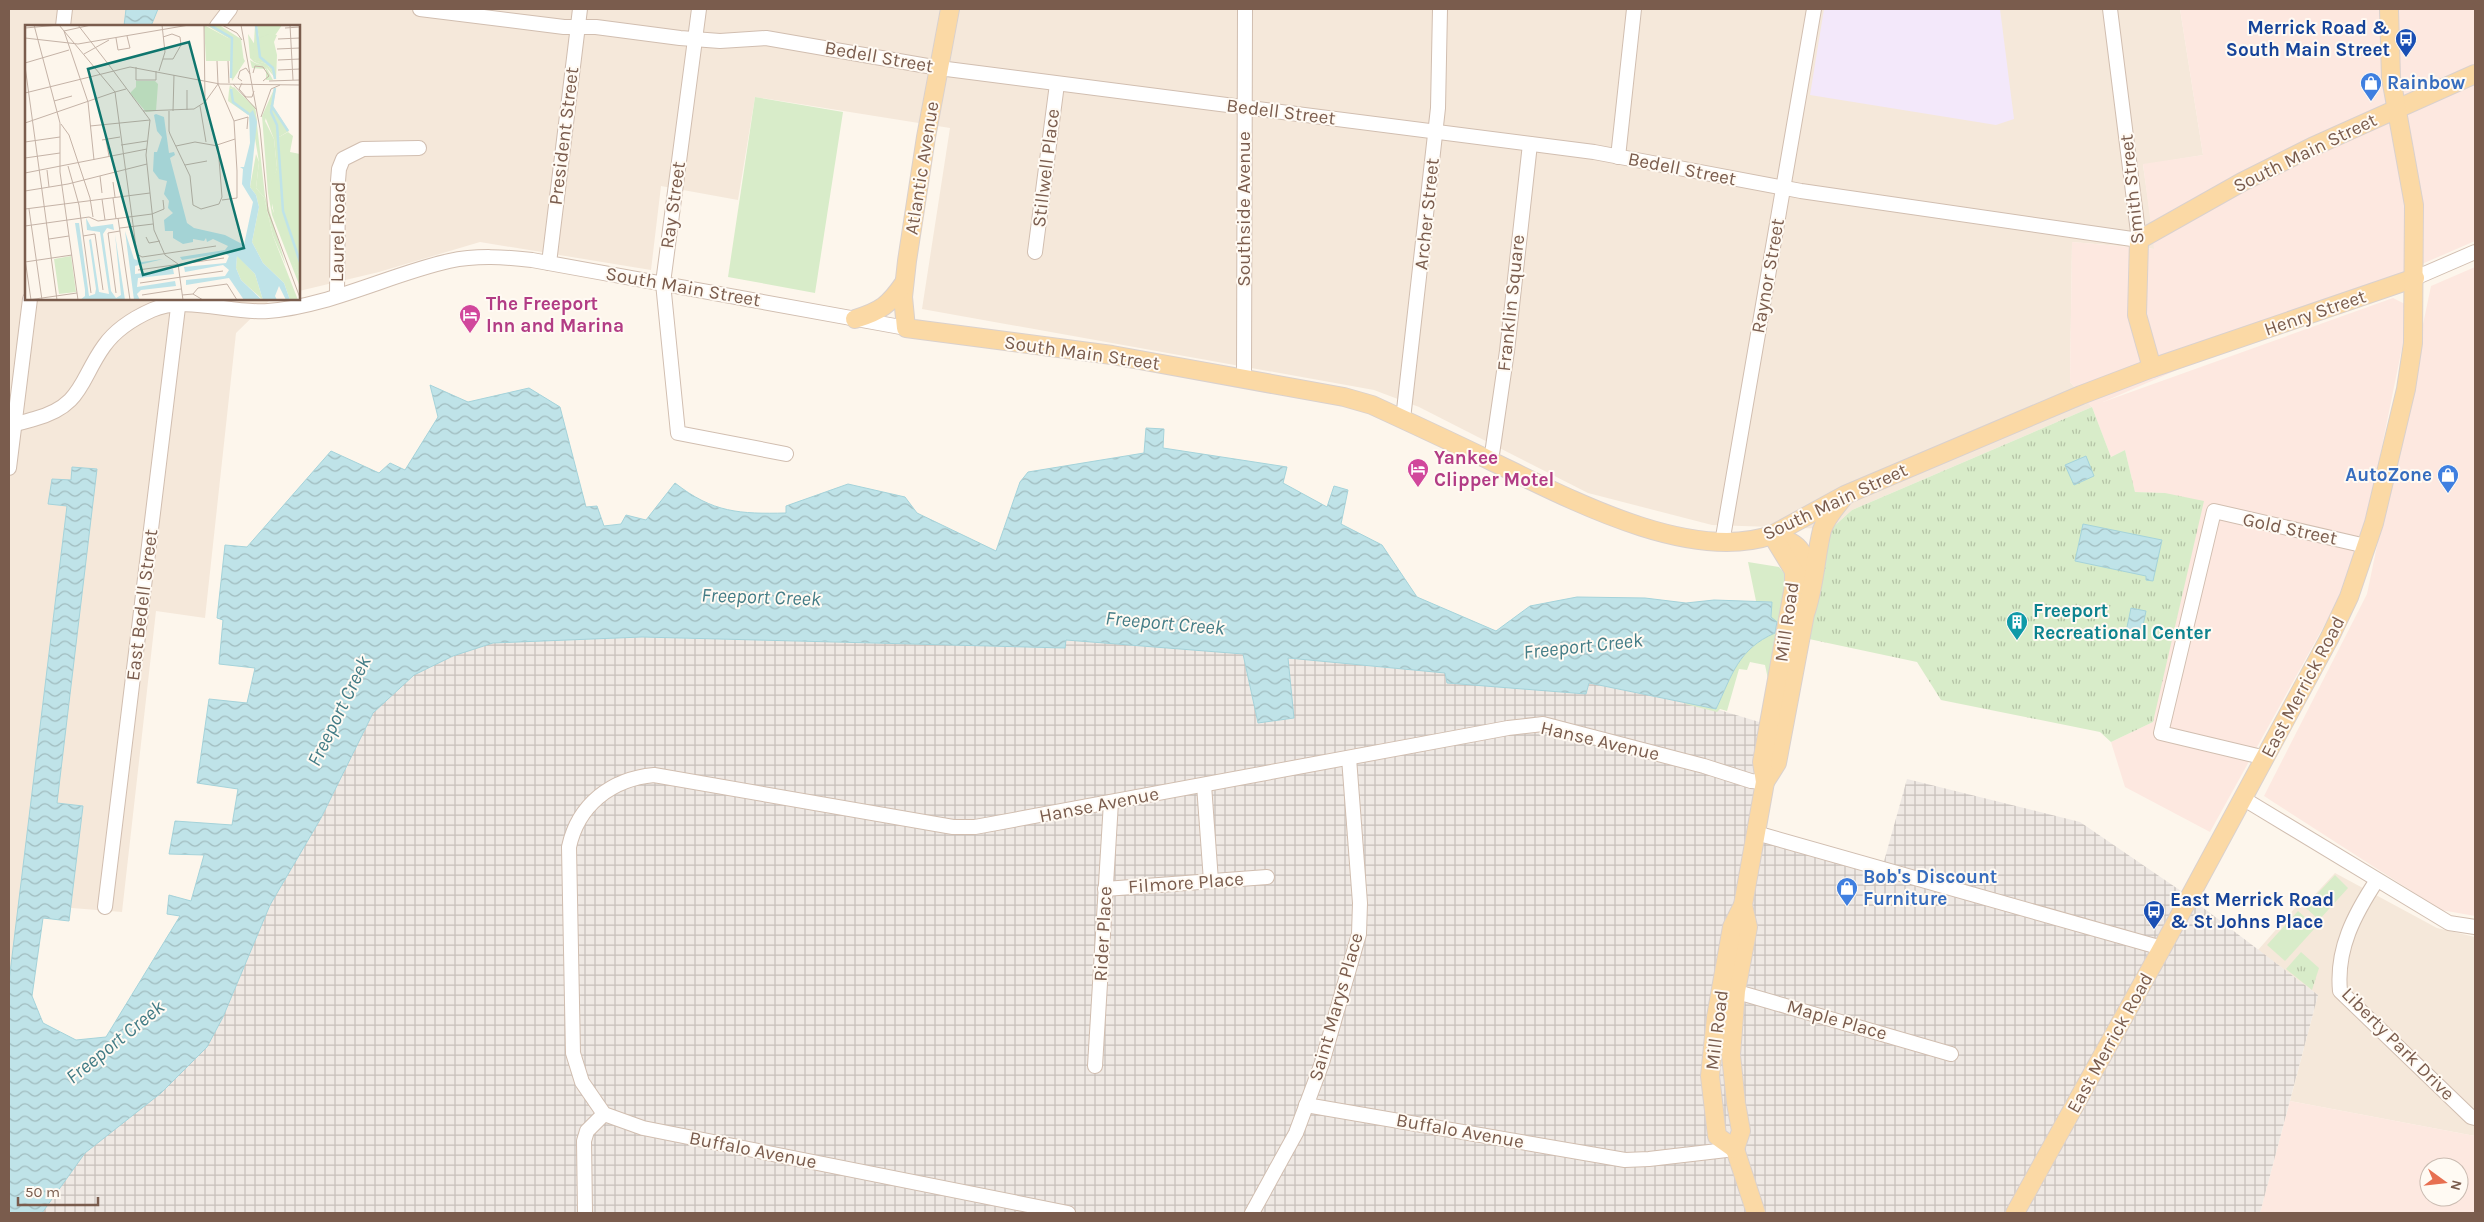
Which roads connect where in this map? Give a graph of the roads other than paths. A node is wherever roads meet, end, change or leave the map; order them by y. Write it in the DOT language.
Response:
graph roads {
  1 [pos="65,9"];
  2 [pos="230,9"];
  3 [pos="420,9"];
  4 [pos="580,9"];
  5 [pos="699,9"];
  6 [pos="950,9"];
  7 [pos="1245,9"];
  8 [pos="1440,9"];
  9 [pos="1634,9"];
  10 [pos="1814,9"];
  11 [pos="2110,9"];
  12 [pos="2389,9"];
  13 [pos="63,25"];
  14 [pos="218,25"];
  15 [pos="578,27"];
  16 [pos="696,38"];
  17 [pos="939,68"];
  18 [pos="2475,74"];
  19 [pos="1057,84"];
  20 [pos="1244,108"];
  21 [pos="2397,108"];
  22 [pos="1435,132"];
  23 [pos="1530,144"];
  24 [pos="419,148"];
  25 [pos="1618,157"];
  26 [pos="1783,188"];
  27 [pos="2139,240"];
  28 [pos="1035,252"];
  29 [pos="2475,252"];
  30 [pos="548,263"];
  31 [pos="2415,278"];
  32 [pos="904,282"];
  33 [pos="663,283"];
  34 [pos="337,295"];
  35 [pos="30,300"];
  36 [pos="179,301"];
  37 [pos="855,319"];
  38 [pos="906,328"];
  39 [pos="2152,368"];
  40 [pos="1244,379"];
  41 [pos="1403,419"];
  42 [pos="11,424"];
  43 [pos="786,454"];
  44 [pos="1491,461"];
  45 [pos="9,468"];
  46 [pos="1845,496"];
  47 [pos="1772,535"];
  48 [pos="1722,542"];
  49 [pos="2366,546"];
  50 [pos="1805,614"];
  51 [pos="1349,758"];
  52 [pos="2266,758"];
  53 [pos="1765,782"];
  54 [pos="1204,785"];
  55 [pos="2244,799"];
  56 [pos="1110,802"];
  57 [pos="1756,833"];
  58 [pos="1267,877"];
  59 [pos="2377,880"];
  60 [pos="1211,881"];
  61 [pos="1106,889"];
  62 [pos="105,907"];
  63 [pos="2475,927"];
  64 [pos="2162,948"];
  65 [pos="1729,989"];
  66 [pos="1951,1054"];
  67 [pos="1095,1066"];
  68 [pos="1306,1104"];
  69 [pos="604,1114"];
  70 [pos="2475,1118"];
  71 [pos="1735,1149"];
  72 [pos="585,1213"];
  73 [pos="1068,1213"];
  74 [pos="1252,1213"];
  75 [pos="1756,1213"];
  76 [pos="2015,1213"];
  1 -- 13 [label="street"];
  2 -- 14 [label="street"];
  3 -- 15 [label="street, Bedell Street"];
  4 -- 15 [label="street, President Street"];
  5 -- 16 [label="street, Ray Street"];
  6 -- 17 [label="main road, Atlantic Avenue"];
  7 -- 20 [label="street, Southside Avenue"];
  8 -- 22 [label="street, Archer Street"];
  9 -- 25 [label="street"];
  10 -- 26 [label="street, Raynor Street"];
  11 -- 27 [label="street, Smith Street"];
  12 -- 21 [label="main road, East Merrick Road"];
  15 -- 16 [label="street, Bedell Street"];
  15 -- 30 [label="street, President Street"];
  16 -- 17 [label="street, Bedell Street"];
  16 -- 33 [label="street, Ray Street"];
  17 -- 19 [label="street, Bedell Street"];
  17 -- 32 [label="main road, Atlantic Avenue"];
  18 -- 21 [label="main road, South Main Street"];
  19 -- 20 [label="street, Bedell Street"];
  19 -- 28 [label="street, Stillwell Place"];
  20 -- 22 [label="street, Bedell Street"];
  20 -- 40 [label="street, Southside Avenue"];
  21 -- 27 [label="main road, South Main Street"];
  21 -- 31 [label="main road, East Merrick Road"];
  22 -- 23 [label="street, Bedell Street"];
  22 -- 41 [label="street, Archer Street"];
  23 -- 25 [label="street, Bedell Street"];
  23 -- 44 [label="street, Franklin Square"];
  24 -- 34 [label="street, Laurel Road"];
  25 -- 26 [label="street, Bedell Street"];
  26 -- 27 [label="street, Bedell Street"];
  26 -- 48 [label="street, Raynor Street"];
  27 -- 39 [label="main road, Smith Street"];
  29 -- 31 [label="street, Henry Street"];
  30 -- 33 [label="street, South Main Street"];
  30 -- 34 [label="street, South Main Street"];
  31 -- 39 [label="main road, Henry Street"];
  31 -- 49 [label="main road, East Merrick Road"];
  32 -- 37 [label="main road"];
  32 -- 38 [label="main road, Atlantic Avenue"];
  33 -- 37 [label="street, South Main Street"];
  33 -- 43 [label="street, Ray Street"];
  34 -- 36 [label="street, South Main Street"];
  35 -- 42 [label="street"];
  36 -- 42 [label="street, South Main Street"];
  36 -- 62 [label="street, East Bedell Street"];
  37 -- 38 [label="street, South Main Street"];
  38 -- 40 [label="main road, South Main Street"];
  39 -- 46 [label="main road, South Main Street"];
  40 -- 41 [label="main road, South Main Street"];
  41 -- 44 [label="main road, South Main Street"];
  42 -- 45 [label="street"];
  44 -- 48 [label="main road, South Main Street"];
  46 -- 47 [label="main road, South Main Street"];
  46 -- 50 [label="main road, Mill Road"];
  47 -- 48 [label="main road, South Main Street"];
  47 -- 50 [label="main road, Mill Road"];
  47 -- 53 [label="main road, Mill Road"];
  49 -- 52 [label="main road, East Merrick Road"];
  49 -- 52 [label="street, Gold Street"];
  50 -- 53 [label="main road, Mill Road"];
  51 -- 53 [label="street, Hanse Avenue"];
  51 -- 54 [label="street, Hanse Avenue"];
  51 -- 68 [label="street, Saint Marys Place"];
  52 -- 55 [label="main road, East Merrick Road"];
  53 -- 57 [label="main road, Mill Road"];
  54 -- 56 [label="street, Hanse Avenue"];
  54 -- 60 [label="street"];
  55 -- 59 [label="street"];
  55 -- 64 [label="main road, East Merrick Road"];
  56 -- 61 [label="street, Rider Place"];
  56 -- 69 [label="street, Hanse Avenue"];
  57 -- 64 [label="street"];
  57 -- 65 [label="main road, Mill Road"];
  58 -- 60 [label="street, Filmore Place"];
  59 -- 63 [label="street"];
  59 -- 70 [label="street, Liberty Park Drive"];
  60 -- 61 [label="street, Filmore Place"];
  61 -- 67 [label="street, Rider Place"];
  64 -- 76 [label="main road, East Merrick Road"];
  65 -- 66 [label="street, Maple Place"];
  65 -- 71 [label="main road, Mill Road"];
  65 -- 71 [label="main road, Mill Road"];
  68 -- 71 [label="street, Buffalo Avenue"];
  68 -- 74 [label="street"];
  69 -- 72 [label="street"];
  69 -- 73 [label="street, Buffalo Avenue"];
  71 -- 75 [label="main road, Mill Road"];
}
